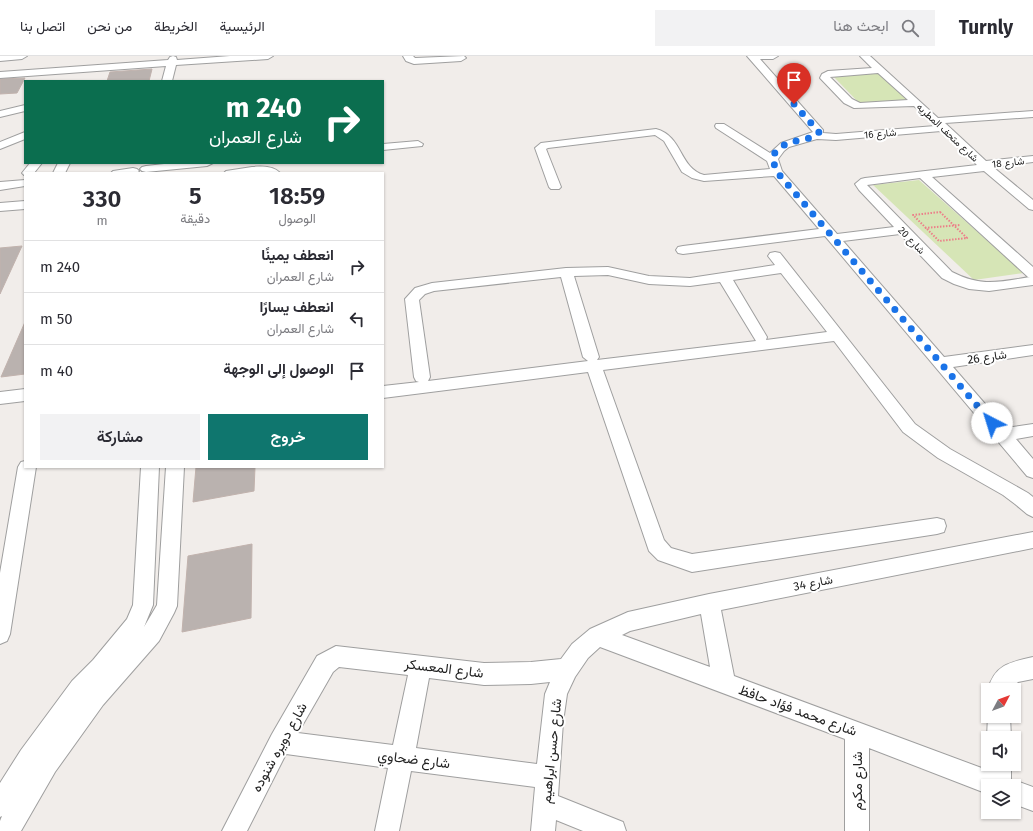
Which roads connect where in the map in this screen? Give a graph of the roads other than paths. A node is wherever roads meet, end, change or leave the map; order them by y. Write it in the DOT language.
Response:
graph roads {
  1 [pos="22,56"];
  2 [pos="219,56"];
  3 [pos="268,56"];
  4 [pos="408,56"];
  5 [pos="773,56"];
  6 [pos="865,56"];
  7 [pos="752,57"];
  8 [pos="0,58"];
  9 [pos="420,58"];
  10 [pos="461,58"];
  11 [pos="168,61"];
  12 [pos="880,70"];
  13 [pos="0,71"];
  14 [pos="0,75"];
  15 [pos="158,80"];
  16 [pos="167,80"];
  17 [pos="24,101"];
  18 [pos="916,104"];
  19 [pos="0,105"];
  20 [pos="24,108"];
  21 [pos="0,114"];
  22 [pos="1033,114"];
  23 [pos="939,124"];
  24 [pos="720,126"];
  25 [pos="24,135"];
  26 [pos="816,136"];
  27 [pos="418,144"];
  28 [pos="0,146"];
  29 [pos="384,147"];
  30 [pos="772,158"];
  31 [pos="1033,159"];
  32 [pos="35,164"];
  33 [pos="195,164"];
  34 [pos="984,166"];
  35 [pos="146,168"];
  36 [pos="133,169"];
  37 [pos="29,172"];
  38 [pos="121,172"];
  39 [pos="239,172"];
  40 [pos="271,172"];
  41 [pos="777,172"];
  42 [pos="922,174"];
  43 [pos="23,181"];
  44 [pos="0,186"];
  45 [pos="555,188"];
  46 [pos="24,205"];
  47 [pos="1033,206"];
  48 [pos="0,208"];
  49 [pos="903,230"];
  50 [pos="831,235"];
  51 [pos="683,250"];
  52 [pos="566,272"];
  53 [pos="1033,274"];
  54 [pos="724,277"];
  55 [pos="1033,281"];
  56 [pos="833,330"];
  57 [pos="760,337"];
  58 [pos="1033,350"];
  59 [pos="593,361"];
  60 [pos="941,363"];
  61 [pos="422,377"];
  62 [pos="384,381"];
  63 [pos="24,384"];
  64 [pos="0,387"];
  65 [pos="384,392"];
  66 [pos="24,395"];
  67 [pos="0,398"];
  68 [pos="1033,430"];
  69 [pos="1002,435"];
  70 [pos="27,468"];
  71 [pos="150,468"];
  72 [pos="175,468"];
  73 [pos="1033,471"];
  74 [pos="1033,509"];
  75 [pos="937,526"];
  76 [pos="1033,540"];
  77 [pos="709,603"];
  78 [pos="0,634"];
  79 [pos="597,636"];
  80 [pos="325,664"];
  81 [pos="421,666"];
  82 [pos="1033,668"];
  83 [pos="567,669"];
  84 [pos="724,683"];
  85 [pos="1001,683"];
  86 [pos="857,732"];
  87 [pos="280,742"];
  88 [pos="402,758"];
  89 [pos="548,777"];
  90 [pos="981,779"];
  91 [pos="1021,795"];
  92 [pos="1033,799"];
  93 [pos="546,804"];
  94 [pos="0,805"];
  95 [pos="8,831"];
  96 [pos="234,831"];
  97 [pos="387,831"];
  98 [pos="544,831"];
  99 [pos="614,831"];
  100 [pos="857,831"];
  1 -- 8 [label="street"];
  2 -- 11 [label="street"];
  3 -- 11 [label="street"];
  4 -- 9 [label="street"];
  5 -- 7 [label="street"];
  6 -- 12 [label="street, شارع متحف المطريه"];
  7 -- 26 [label="street"];
  9 -- 10 [label="street"];
  11 -- 13 [label="street"];
  11 -- 14 [label="street"];
  11 -- 15 [label="street"];
  11 -- 16 [label="street"];
  12 -- 18 [label="street, شارع متحف المطريه"];
  12 -- 18 [label="street"];
  17 -- 19 [label="street"];
  18 -- 23 [label="street, شارع متحف المطريه"];
  20 -- 21 [label="street"];
  22 -- 23 [label="street, شارع 16"];
  23 -- 26 [label="street, شارع 16"];
  23 -- 34 [label="street, شارع متحف المطريه"];
  24 -- 30 [label="street"];
  25 -- 28 [label="street"];
  26 -- 30 [label="street, شارع 16"];
  27 -- 29 [label="street"];
  30 -- 41 [label="street"];
  31 -- 34 [label="street, شارع 18"];
  32 -- 37 [label="street"];
  33 -- 35 [label="street"];
  34 -- 42 [label="street, شارع 20"];
  34 -- 47 [label="street, شارع متحف المطريه"];
  36 -- 38 [label="street"];
  39 -- 40 [label="street"];
  41 -- 45 [label="street"];
  41 -- 50 [label="street"];
  42 -- 49 [label="street, شارع 20"];
  42 -- 53 [label="street"];
  43 -- 44 [label="street"];
  46 -- 48 [label="street"];
  49 -- 50 [label="street"];
  49 -- 55 [label="street, شارع 20"];
  50 -- 51 [label="street"];
  50 -- 60 [label="street"];
  52 -- 54 [label="street"];
  52 -- 59 [label="street"];
  52 -- 61 [label="street"];
  54 -- 56 [label="street"];
  54 -- 57 [label="street"];
  56 -- 57 [label="street"];
  56 -- 59 [label="street"];
  56 -- 74 [label="street"];
  57 -- 59 [label="street"];
  58 -- 60 [label="street, شارع 26"];
  59 -- 61 [label="street"];
  59 -- 65 [label="street"];
  59 -- 75 [label="street"];
  60 -- 69 [label="street"];
  61 -- 62 [label="street"];
  63 -- 64 [label="street"];
  66 -- 67 [label="street"];
  68 -- 69 [label="street"];
  69 -- 73 [label="street"];
  70 -- 78 [label="street"];
  71 -- 94 [label="street"];
  72 -- 95 [label="street"];
  76 -- 77 [label="street, شارع 34"];
  77 -- 79 [label="street, شارع 34"];
  77 -- 84 [label="street"];
  79 -- 83 [label="street, شارع حسن ابراهيم"];
  79 -- 84 [label="street, شارع محمد فؤاد حافظ"];
  80 -- 81 [label="street, شارع المعسكر"];
  80 -- 87 [label="street, شارع دويره شنوده"];
  81 -- 83 [label="street, شارع المعسكر"];
  81 -- 88 [label="street"];
  82 -- 85 [label="street"];
  83 -- 89 [label="street, شارع حسن ابراهيم"];
  84 -- 86 [label="street, شارع محمد فؤاد حافظ"];
  86 -- 90 [label="street, شارع محمد فؤاد حافظ"];
  86 -- 100 [label="street, شارع مكرم"];
  87 -- 88 [label="street, شارع ضحاوي"];
  87 -- 96 [label="street, شارع دويره شنوده"];
  88 -- 89 [label="street, شارع ضحاوي"];
  88 -- 97 [label="street"];
  89 -- 93 [label="street, شارع حسن ابراهيم"];
  91 -- 92 [label="street"];
  93 -- 98 [label="street, شارع حسن ابراهيم"];
  93 -- 99 [label="street"];
}
